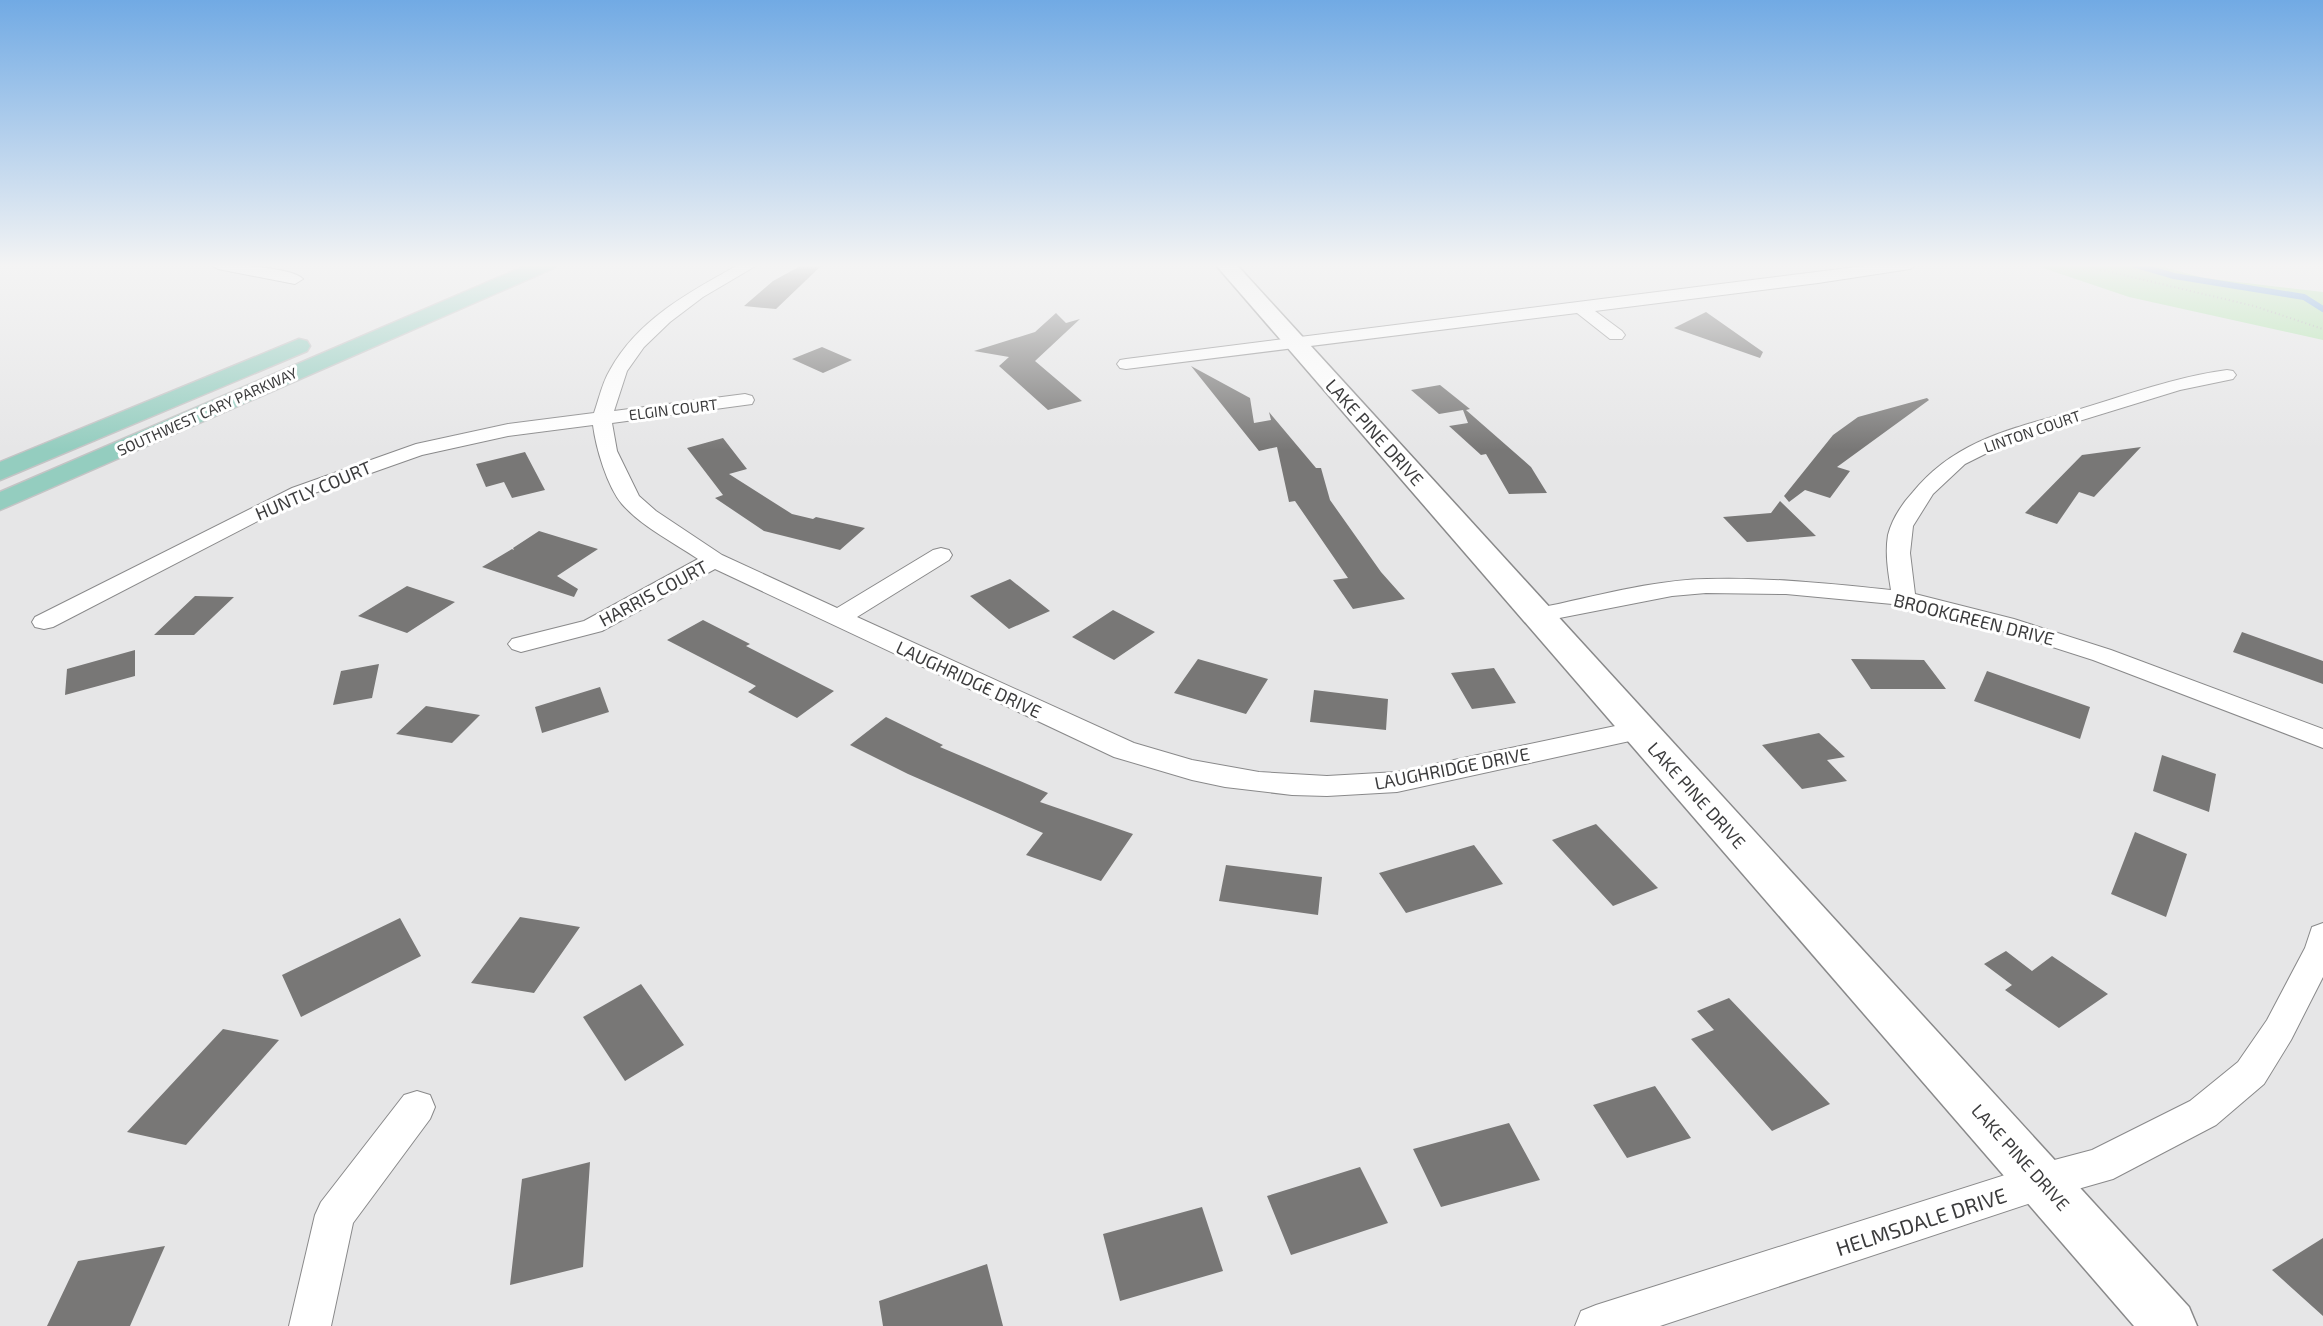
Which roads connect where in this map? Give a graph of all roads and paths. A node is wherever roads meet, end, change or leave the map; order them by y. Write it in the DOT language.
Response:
graph roads {
  1 [pos="405,326"];
  2 [pos="658,326"];
  3 [pos="1281,326"];
  4 [pos="1422,326"];
  5 [pos="1605,326"];
  6 [pos="1616,334"];
  7 [pos="322,337"];
  8 [pos="1295,342"];
  9 [pos="1126,364"];
  10 [pos="2227,375"];
  11 [pos="745,400"];
  12 [pos="602,418"];
  13 [pos="0,472"];
  14 [pos="0,502"];
  15 [pos="941,555"];
  16 [pos="714,560"];
  17 [pos="1904,598"];
  18 [pos="1539,615"];
  19 [pos="838,618"];
  20 [pos="44,622"];
  21 [pos="521,644"];
  22 [pos="1639,729"];
  23 [pos="2323,739"];
  24 [pos="2323,936"];
  25 [pos="417,1107"];
  26 [pos="2043,1181"];
  27 [pos="310,1326"];
  28 [pos="1596,1326"];
  29 [pos="2170,1326"];
  1 -- 14 [label="main road, SOUTHWEST CARY PARKWAY"];
  2 -- 12 [label="street, LAUGHRIDGE DRIVE"];
  3 -- 8 [label="street, LAKE PINE DRIVE"];
  4 -- 8 [label="street"];
  5 -- 6 [label="street"];
  7 -- 13 [label="main road, SOUTHWEST CARY PARKWAY"];
  8 -- 9 [label="street"];
  8 -- 18 [label="street, LAKE PINE DRIVE"];
  10 -- 17 [label="street, LINTON COURT"];
  11 -- 12 [label="street, ELGIN COURT"];
  12 -- 16 [label="street, LAUGHRIDGE DRIVE"];
  12 -- 20 [label="street, HUNTLY COURT"];
  15 -- 19 [label="street"];
  16 -- 19 [label="street, LAUGHRIDGE DRIVE"];
  16 -- 21 [label="street, HARRIS COURT"];
  17 -- 18 [label="street, BROOKGREEN DRIVE"];
  17 -- 23 [label="street, BROOKGREEN DRIVE"];
  18 -- 22 [label="street, LAKE PINE DRIVE"];
  19 -- 22 [label="street, LAUGHRIDGE DRIVE"];
  22 -- 26 [label="street, LAKE PINE DRIVE"];
  24 -- 26 [label="street, HELMSDALE DRIVE"];
  25 -- 27 [label="street"];
  26 -- 28 [label="street, HELMSDALE DRIVE"];
  26 -- 29 [label="street, LAKE PINE DRIVE"];
}
